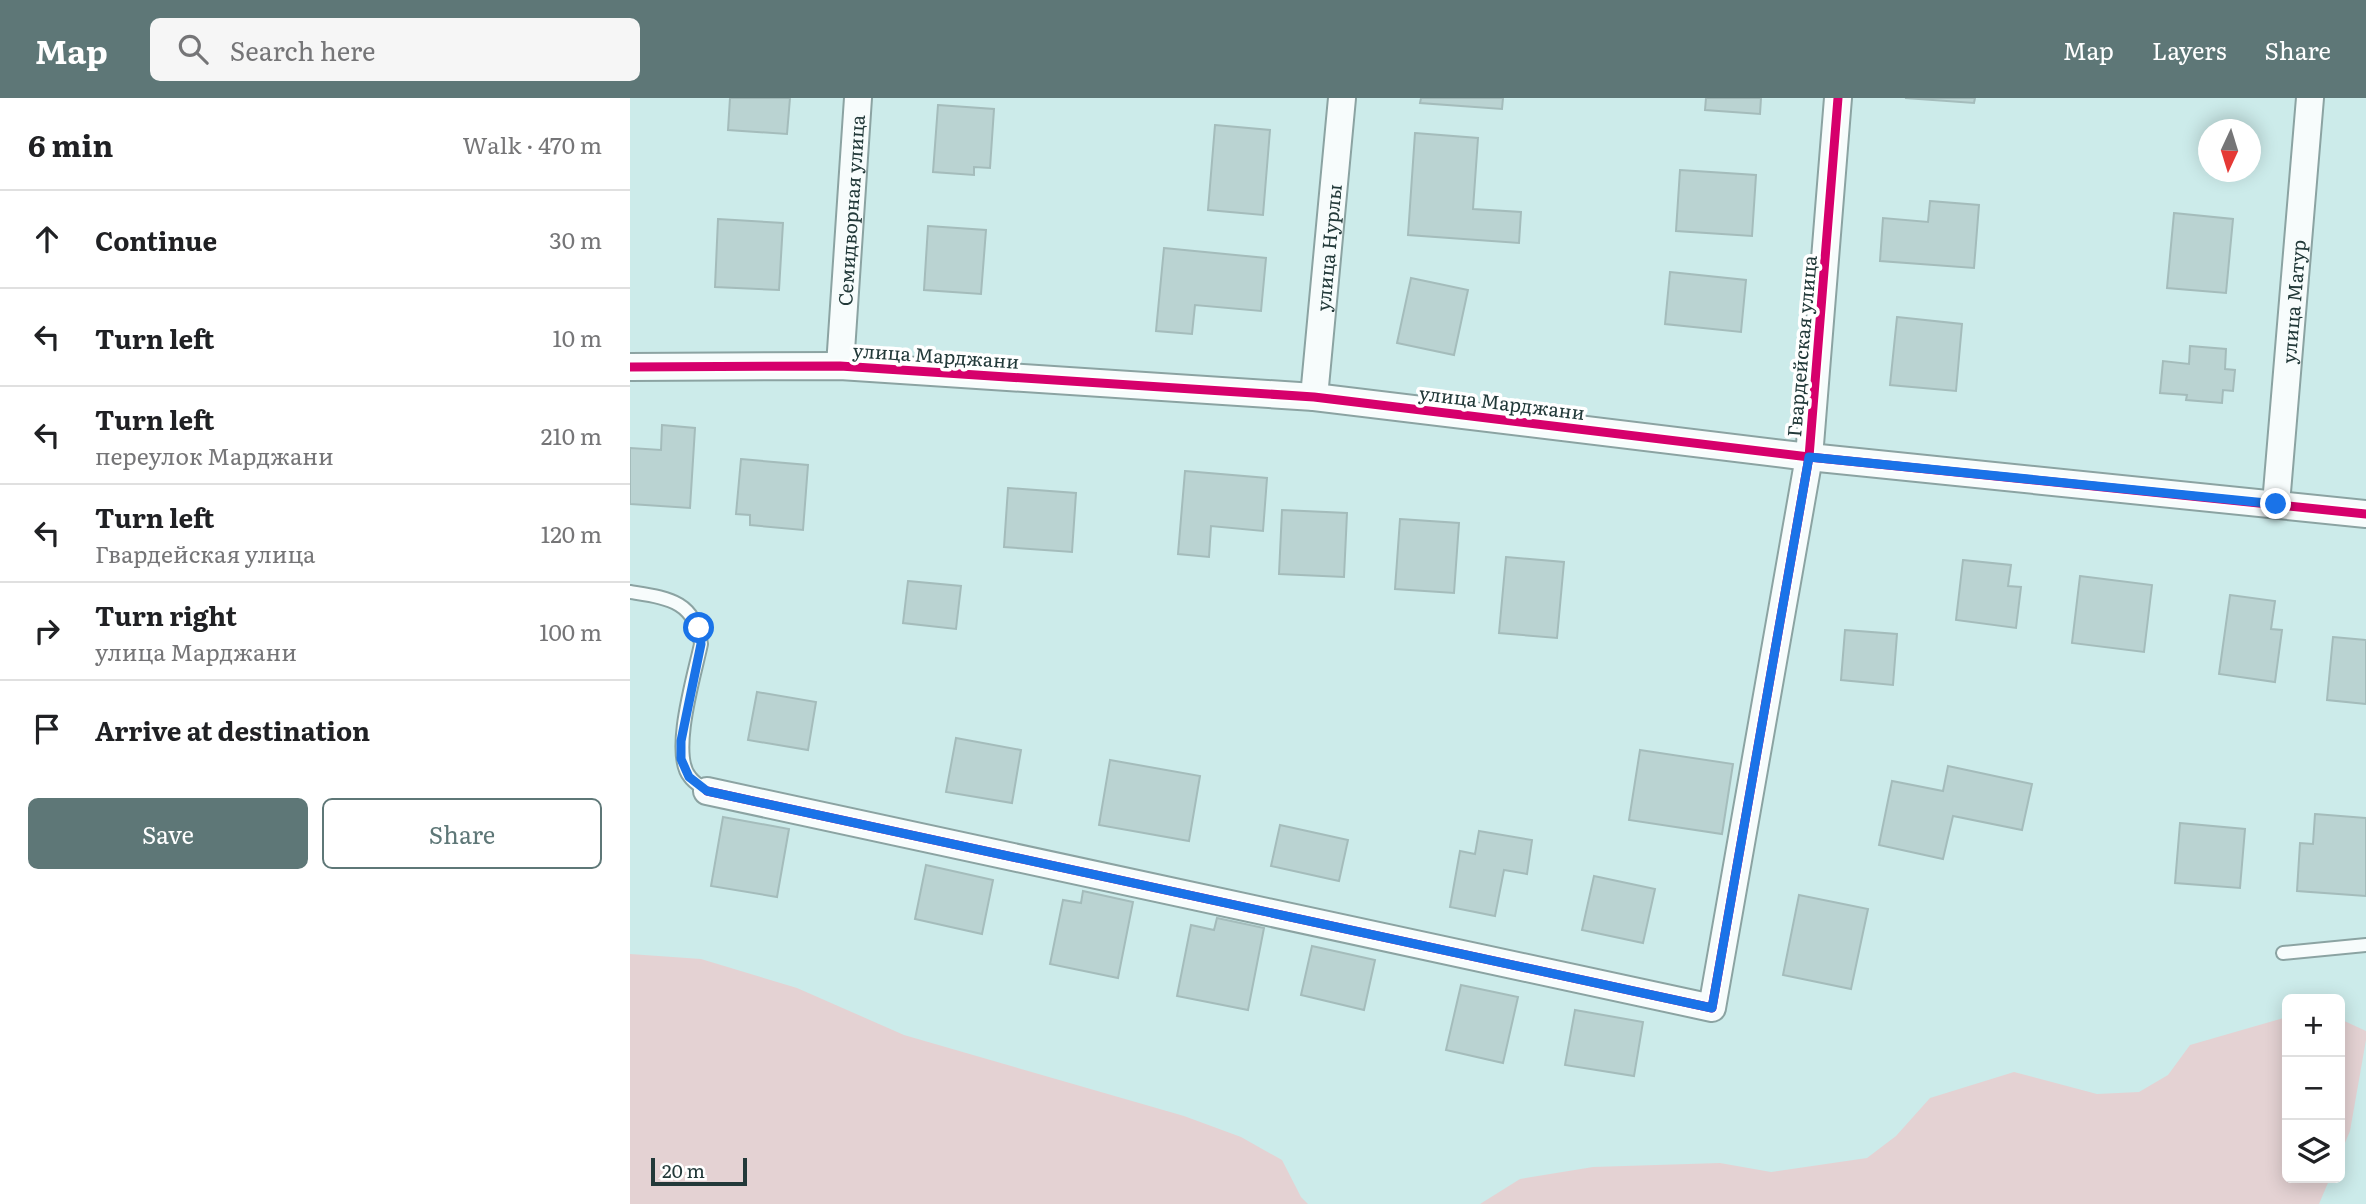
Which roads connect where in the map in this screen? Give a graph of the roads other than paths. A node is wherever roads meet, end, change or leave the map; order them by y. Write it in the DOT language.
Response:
graph roads {
  1 [pos="858,98"];
  2 [pos="1342,98"];
  3 [pos="1838,98"];
  4 [pos="2310,98"];
  5 [pos="840,366"];
  6 [pos="630,367"];
  7 [pos="1314,397"];
  8 [pos="1809,457"];
  9 [pos="2276,504"];
  10 [pos="2366,514"];
  11 [pos="630,592"];
  12 [pos="707,791"];
  13 [pos="2366,945"];
  14 [pos="2283,953"];
  1 -- 5 [label="street, Семидворная улица"];
  2 -- 7 [label="street, улица Нурлы"];
  3 -- 8 [label="street, Гвардейская улица"];
  4 -- 9 [label="street, улица Матур"];
  5 -- 6 [label="street, улица Марджани"];
  5 -- 7 [label="street, улица Марджани"];
  7 -- 8 [label="street, улица Марджани"];
  8 -- 9 [label="street, улица Марджани"];
  8 -- 12 [label="street, Гвардейская улица"];
  9 -- 10 [label="street, улица Марджани"];
  11 -- 12 [label="lane"];
  13 -- 14 [label="lane"];
}
